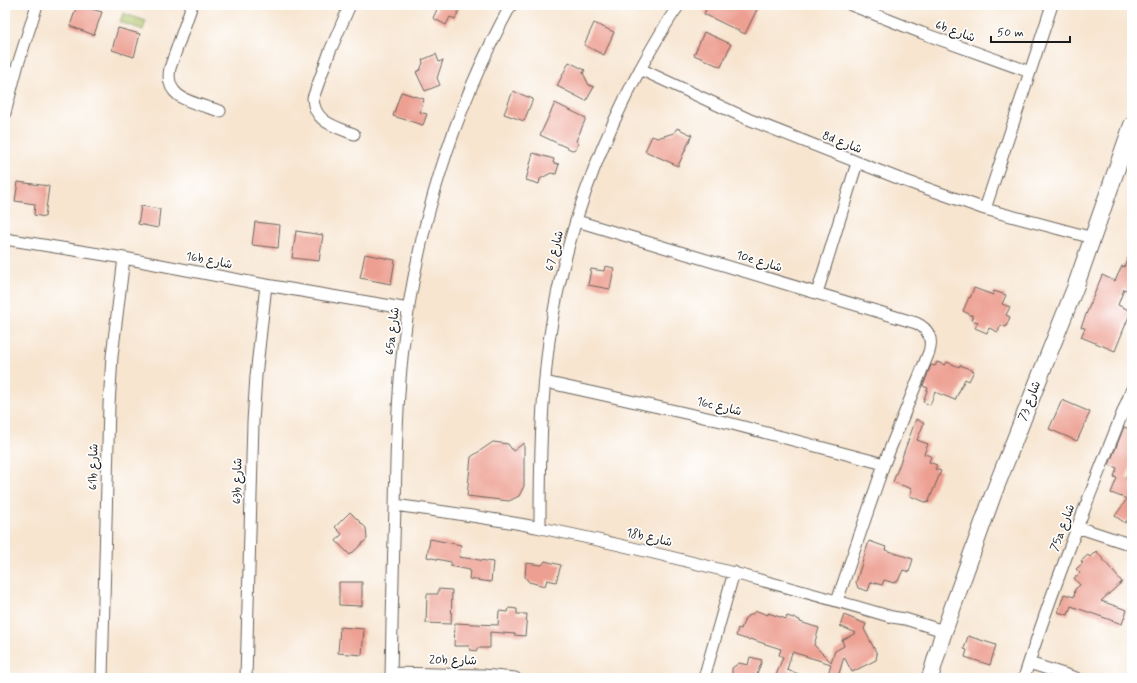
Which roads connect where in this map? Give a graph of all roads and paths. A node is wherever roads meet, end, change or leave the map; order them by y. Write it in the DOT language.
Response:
graph roads {
  1 [pos="37,5"];
  2 [pos="192,5"];
  3 [pos="350,5"];
  4 [pos="511,5"];
  5 [pos="679,5"];
  6 [pos="851,5"];
  7 [pos="1052,5"];
  8 [pos="640,69"];
  9 [pos="1030,72"];
  10 [pos="220,111"];
  11 [pos="5,113"];
  12 [pos="1132,125"];
  13 [pos="354,134"];
  14 [pos="857,162"];
  15 [pos="985,209"];
  16 [pos="577,221"];
  17 [pos="5,239"];
  18 [pos="1092,241"];
  19 [pos="124,258"];
  20 [pos="266,285"];
  21 [pos="817,293"];
  22 [pos="408,309"];
  23 [pos="545,382"];
  24 [pos="1132,389"];
  25 [pos="884,464"];
  26 [pos="395,505"];
  27 [pos="540,527"];
  28 [pos="1077,527"];
  29 [pos="1132,545"];
  30 [pos="734,572"];
  31 [pos="837,601"];
  32 [pos="943,634"];
  33 [pos="1029,663"];
  34 [pos="391,675"];
  35 [pos="102,678"];
  36 [pos="246,678"];
  37 [pos="515,678"];
  38 [pos="704,678"];
  39 [pos="930,678"];
  40 [pos="1024,678"];
  41 [pos="1076,678"];
  1 -- 11 [label="street"];
  2 -- 10 [label="street"];
  3 -- 13 [label="street"];
  4 -- 22 [label="street, 65a شارع"];
  5 -- 8 [label="street, شارع 67"];
  6 -- 9 [label="street, 6b شارع"];
  7 -- 9 [label="street"];
  8 -- 14 [label="street, 8d شارع"];
  8 -- 16 [label="street, شارع 67"];
  9 -- 15 [label="street"];
  12 -- 18 [label="street, شارع 73"];
  14 -- 15 [label="street, 8d شارع"];
  14 -- 21 [label="street"];
  15 -- 18 [label="street, 8d شارع"];
  16 -- 21 [label="street, 10e شارع"];
  16 -- 23 [label="street, شارع 67"];
  17 -- 19 [label="street, 16b شارع"];
  18 -- 32 [label="street, شارع 73"];
  19 -- 20 [label="street, 16b شارع"];
  19 -- 35 [label="street, 61b شارع"];
  20 -- 22 [label="street, 16b شارع"];
  20 -- 36 [label="street, 63b شارع"];
  21 -- 25 [label="street, 10e شارع"];
  22 -- 26 [label="street, 65a شارع"];
  23 -- 25 [label="street, 16c شارع"];
  23 -- 27 [label="street, شارع 67"];
  24 -- 28 [label="street, 75a شارع"];
  25 -- 31 [label="street"];
  26 -- 27 [label="street, 18b شارع"];
  26 -- 34 [label="street, 65a شارع"];
  27 -- 30 [label="street, 18b شارع"];
  28 -- 29 [label="street"];
  28 -- 33 [label="street, 75a شارع"];
  30 -- 31 [label="street, 18b شارع"];
  30 -- 38 [label="street"];
  31 -- 32 [label="street, 18b شارع"];
  32 -- 39 [label="street, شارع 73"];
  33 -- 40 [label="street, 75a شارع"];
  33 -- 41 [label="street"];
  34 -- 37 [label="street, 20b شارع"];
}
